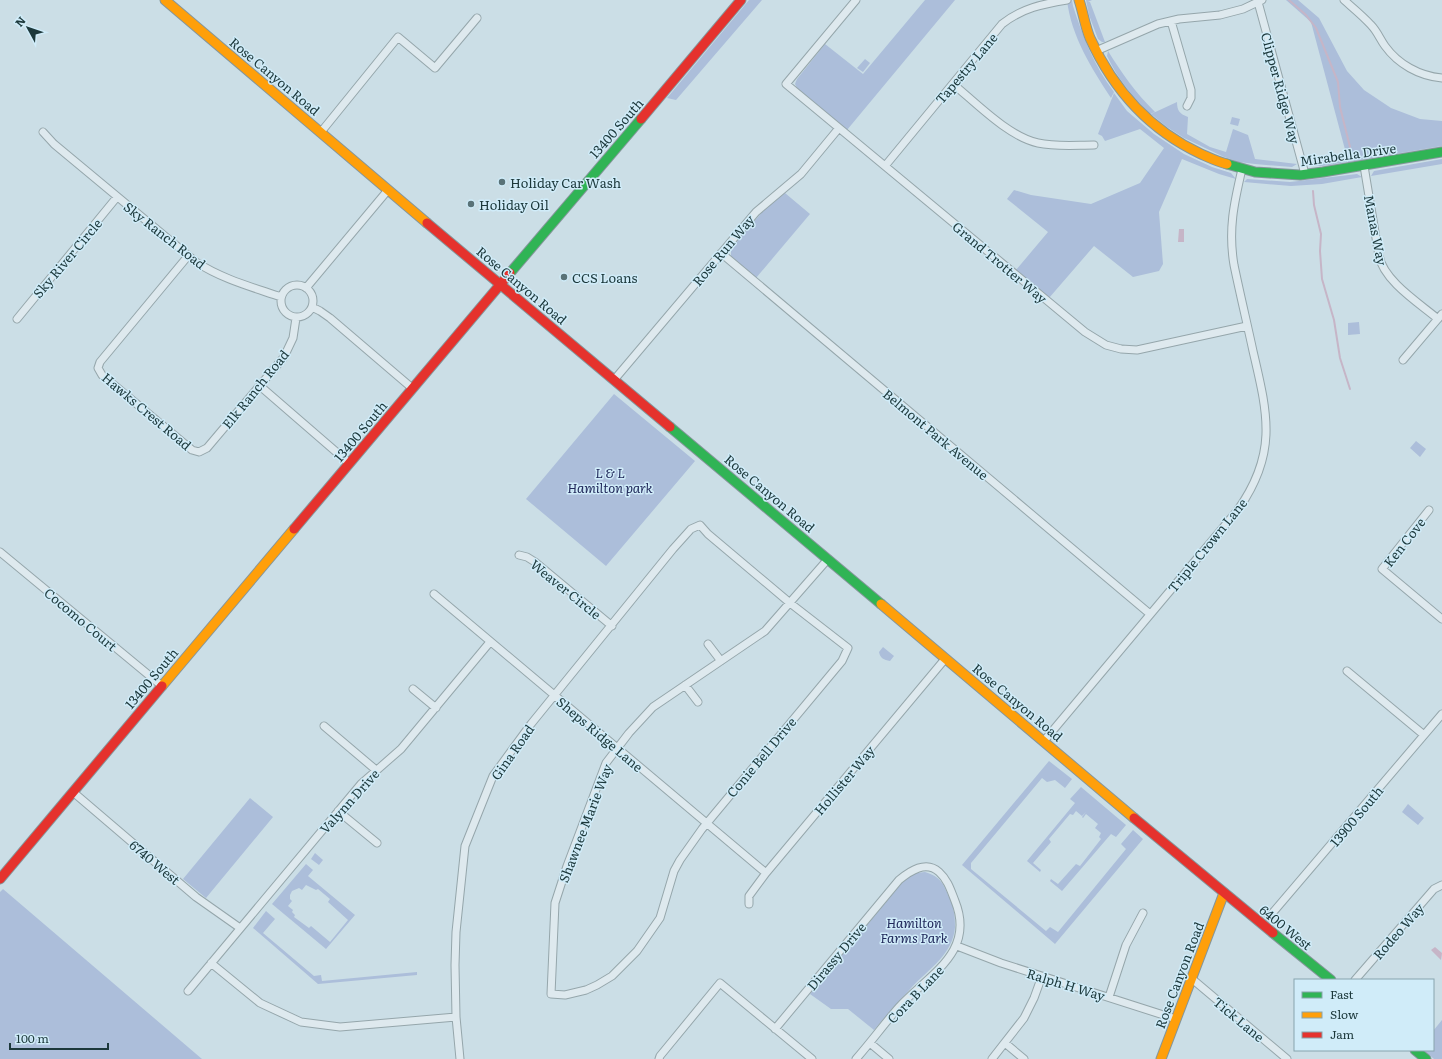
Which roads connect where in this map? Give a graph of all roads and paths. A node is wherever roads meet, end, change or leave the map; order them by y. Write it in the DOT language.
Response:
graph roads {
  1 [pos="165,0"];
  2 [pos="741,0"];
  3 [pos="856,0"];
  4 [pos="1067,0"];
  5 [pos="1079,0"];
  6 [pos="1344,0"];
  7 [pos="1260,1"];
  8 [pos="477,18"];
  9 [pos="1170,20"];
  10 [pos="1096,50"];
  11 [pos="1442,78"];
  12 [pos="953,84"];
  13 [pos="1187,106"];
  14 [pos="839,128"];
  15 [pos="43,132"];
  16 [pos="321,132"];
  17 [pos="1094,145"];
  18 [pos="1442,152"];
  19 [pos="885,166"];
  20 [pos="1364,166"];
  21 [pos="1242,169"];
  22 [pos="1305,174"];
  23 [pos="388,190"];
  24 [pos="118,198"];
  25 [pos="721,253"];
  26 [pos="188,256"];
  27 [pos="500,284"];
  28 [pos="306,288"];
  29 [pos="281,297"];
  30 [pos="312,307"];
  31 [pos="1440,316"];
  32 [pos="296,318"];
  33 [pos="17,319"];
  34 [pos="1247,326"];
  35 [pos="1403,360"];
  36 [pos="614,380"];
  37 [pos="260,386"];
  38 [pos="412,388"];
  39 [pos="199,452"];
  40 [pos="349,463"];
  41 [pos="1429,510"];
  42 [pos="700,525"];
  43 [pos="0,552"];
  44 [pos="519,555"];
  45 [pos="828,559"];
  46 [pos="434,594"];
  47 [pos="790,603"];
  48 [pos="1150,614"];
  49 [pos="1442,619"];
  50 [pos="612,626"];
  51 [pos="490,642"];
  52 [pos="708,644"];
  53 [pos="945,659"];
  54 [pos="721,661"];
  55 [pos="1347,671"];
  56 [pos="686,685"];
  57 [pos="162,686"];
  58 [pos="413,689"];
  59 [pos="554,696"];
  60 [pos="698,702"];
  61 [pos="436,708"];
  62 [pos="1442,714"];
  63 [pos="324,726"];
  64 [pos="1424,735"];
  65 [pos="1044,741"];
  66 [pos="617,749"];
  67 [pos="376,770"];
  68 [pos="73,792"];
  69 [pos="338,811"];
  70 [pos="706,823"];
  71 [pos="377,843"];
  72 [pos="766,873"];
  73 [pos="0,879"];
  74 [pos="1442,885"];
  75 [pos="1224,893"];
  76 [pos="749,904"];
  77 [pos="1143,913"];
  78 [pos="1270,917"];
  79 [pos="240,928"];
  80 [pos="957,946"];
  81 [pos="211,963"];
  82 [pos="1042,976"];
  83 [pos="1191,978"];
  84 [pos="1330,979"];
  85 [pos="1356,979"];
  86 [pos="188,991"];
  87 [pos="551,994"];
  88 [pos="1109,997"];
  89 [pos="456,1017"];
  90 [pos="1176,1019"];
  91 [pos="775,1028"];
  92 [pos="870,1043"];
  93 [pos="1005,1044"];
  94 [pos="1417,1051"];
  95 [pos="460,1059"];
  96 [pos="659,1059"];
  97 [pos="812,1059"];
  98 [pos="856,1059"];
  99 [pos="889,1059"];
  100 [pos="992,1059"];
  101 [pos="1024,1059"];
  102 [pos="1161,1059"];
  103 [pos="1287,1059"];
  104 [pos="1426,1059"];
  1 -- 16 [label="street, Rose Canyon Road"];
  2 -- 27 [label="street, 13400 South"];
  3 -- 14 [label="street, Grand Trotter Way"];
  4 -- 12 [label="street, Tapestry Lane"];
  5 -- 10 [label="street, Mirabella Drive"];
  6 -- 11 [label="street"];
  7 -- 9 [label="street"];
  7 -- 22 [label="street, Clipper Ridge Way"];
  8 -- 16 [label="street"];
  9 -- 10 [label="street"];
  9 -- 13 [label="street"];
  10 -- 21 [label="street, Mirabella Drive"];
  12 -- 17 [label="street"];
  12 -- 19 [label="street, Tapestry Lane"];
  14 -- 19 [label="street, Grand Trotter Way"];
  14 -- 25 [label="street, Rose Run Way"];
  15 -- 24 [label="street, Sky Ranch Road"];
  16 -- 23 [label="street, Rose Canyon Road"];
  18 -- 20 [label="street, Mirabella Drive"];
  19 -- 34 [label="street, Grand Trotter Way"];
  20 -- 22 [label="street, Mirabella Drive"];
  20 -- 31 [label="street, Manas Way"];
  21 -- 22 [label="street, Mirabella Drive"];
  21 -- 34 [label="street, Triple Crown Lane"];
  23 -- 27 [label="street, Rose Canyon Road"];
  23 -- 28 [label="street"];
  24 -- 26 [label="street, Sky Ranch Road"];
  24 -- 33 [label="street, Sky River Circle"];
  25 -- 36 [label="street, Rose Run Way"];
  25 -- 48 [label="street, Belmont Park Avenue"];
  26 -- 29 [label="street, Sky Ranch Road"];
  26 -- 39 [label="street, Hawks Crest Road"];
  27 -- 36 [label="street, Rose Canyon Road"];
  27 -- 38 [label="street, 13400 South"];
  28 -- 29 [label="street"];
  28 -- 30 [label="street"];
  29 -- 32 [label="street"];
  30 -- 32 [label="street"];
  30 -- 38 [label="street"];
  31 -- 35 [label="street"];
  32 -- 37 [label="street, Elk Ranch Road"];
  34 -- 48 [label="street, Triple Crown Lane"];
  36 -- 45 [label="street, Rose Canyon Road"];
  37 -- 39 [label="street, Elk Ranch Road"];
  37 -- 40 [label="street"];
  38 -- 40 [label="street, 13400 South"];
  40 -- 57 [label="street, 13400 South"];
  41 -- 49 [label="street, Ken Cove"];
  42 -- 47 [label="street, Conie Bell Drive"];
  42 -- 50 [label="street, Gina Road"];
  43 -- 57 [label="street, Cocomo Court"];
  44 -- 50 [label="street, Weaver Circle"];
  45 -- 47 [label="street, Shawnee Marie Way"];
  45 -- 53 [label="street, Rose Canyon Road"];
  46 -- 51 [label="street, Sheps Ridge Lane"];
  47 -- 54 [label="street, Shawnee Marie Way"];
  47 -- 70 [label="street, Conie Bell Drive"];
  48 -- 65 [label="street, Triple Crown Lane"];
  50 -- 59 [label="street, Gina Road"];
  51 -- 59 [label="street, Sheps Ridge Lane"];
  51 -- 61 [label="street, Valynn Drive"];
  52 -- 54 [label="street"];
  53 -- 65 [label="street, Rose Canyon Road"];
  53 -- 72 [label="street, Hollister Way"];
  54 -- 56 [label="street, Shawnee Marie Way"];
  55 -- 64 [label="street"];
  56 -- 60 [label="street"];
  56 -- 66 [label="street, Shawnee Marie Way"];
  57 -- 68 [label="street, 13400 South"];
  58 -- 61 [label="street"];
  59 -- 66 [label="street, Sheps Ridge Lane"];
  59 -- 89 [label="street, Gina Road"];
  61 -- 67 [label="street, Valynn Drive"];
  62 -- 64 [label="street, 13900 South"];
  63 -- 67 [label="street"];
  64 -- 78 [label="street, 13900 South"];
  65 -- 75 [label="street, Rose Canyon Road"];
  66 -- 70 [label="street, Sheps Ridge Lane"];
  66 -- 87 [label="street, Shawnee Marie Way"];
  67 -- 69 [label="street, Valynn Drive"];
  68 -- 73 [label="street, 13400 South"];
  68 -- 79 [label="street, 6740 West"];
  69 -- 71 [label="street"];
  69 -- 79 [label="street, Valynn Drive"];
  70 -- 72 [label="street, Sheps Ridge Lane"];
  70 -- 87 [label="street, Conie Bell Drive"];
  72 -- 76 [label="street, Hollister Way"];
  74 -- 85 [label="street, Rodeo Way"];
  75 -- 83 [label="street, Rose Canyon Road"];
  75 -- 84 [label="street, 6400 West"];
  77 -- 88 [label="street"];
  79 -- 81 [label="street, Valynn Drive"];
  80 -- 82 [label="street, Ralph H Way"];
  80 -- 91 [label="street, Dirassy Drive"];
  80 -- 92 [label="street, Cora B Lane"];
  81 -- 86 [label="street, Valynn Drive"];
  81 -- 89 [label="street"];
  82 -- 88 [label="street, Ralph H Way"];
  82 -- 93 [label="street"];
  83 -- 90 [label="street, Rose Canyon Road"];
  83 -- 103 [label="street, Tick Lane"];
  88 -- 90 [label="street, Ralph H Way"];
  89 -- 95 [label="street, Gina Road"];
  90 -- 102 [label="street, Rose Canyon Road"];
  91 -- 96 [label="street"];
  91 -- 97 [label="street"];
  92 -- 98 [label="street, Cora B Lane"];
  92 -- 99 [label="street"];
  93 -- 100 [label="street"];
  93 -- 101 [label="street"];
  94 -- 104 [label="street"];
}
